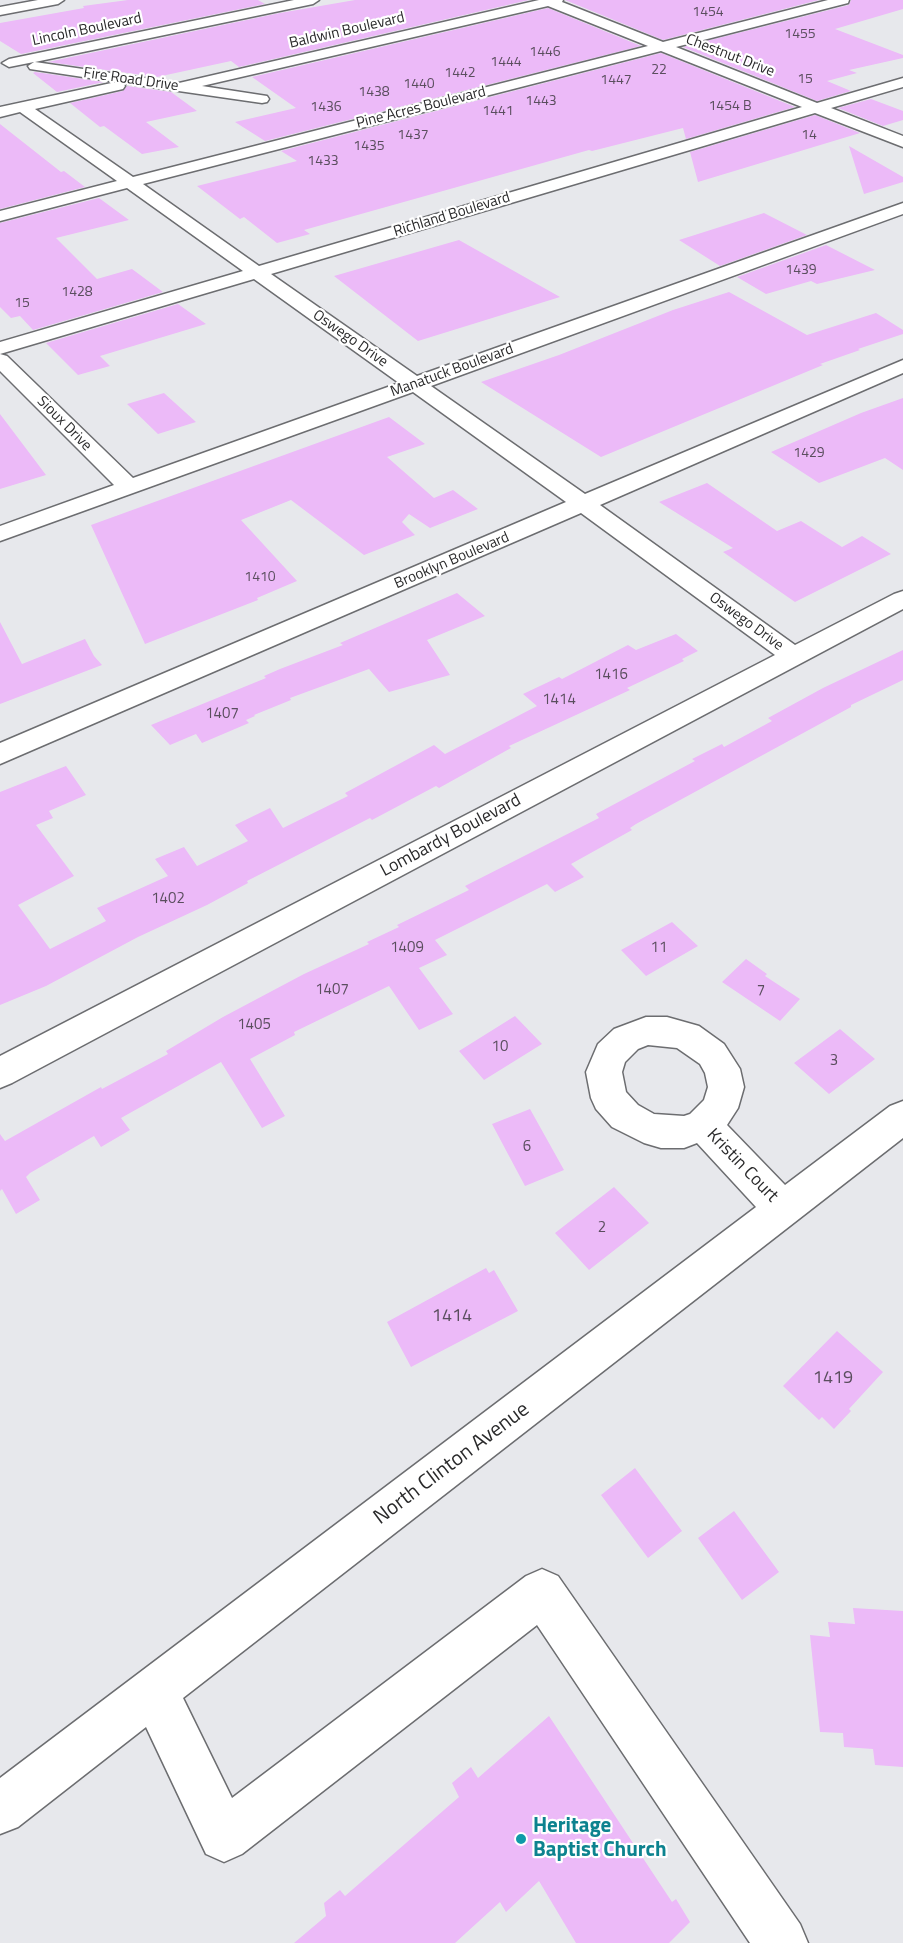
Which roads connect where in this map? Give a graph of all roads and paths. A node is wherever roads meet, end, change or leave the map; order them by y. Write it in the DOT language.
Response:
graph roads {
  1 [pos="58,0"];
  2 [pos="313,0"];
  3 [pos="843,0"];
  4 [pos="550,1"];
  5 [pos="0,11"];
  6 [pos="659,46"];
  7 [pos="4,63"];
  8 [pos="140,81"];
  9 [pos="903,82"];
  10 [pos="179,87"];
  11 [pos="262,99"];
  12 [pos="23,107"];
  13 [pos="815,107"];
  14 [pos="0,112"];
  15 [pos="903,142"];
  16 [pos="130,183"];
  17 [pos="903,208"];
  18 [pos="0,216"];
  19 [pos="256,273"];
  20 [pos="0,348"];
  21 [pos="0,360"];
  22 [pos="903,366"];
  23 [pos="415,384"];
  24 [pos="129,487"];
  25 [pos="582,503"];
  26 [pos="0,534"];
  27 [pos="903,599"];
  28 [pos="794,657"];
  29 [pos="0,754"];
  30 [pos="0,1073"];
  31 [pos="903,1117"];
  32 [pos="703,1125"];
  33 [pos="782,1208"];
  34 [pos="154,1691"];
  35 [pos="0,1809"];
  36 [pos="781,1943"];
  1 -- 5 [label="street"];
  2 -- 7 [label="street, Lincoln Boulevard"];
  3 -- 6 [label="street, Pine Acres Boulevard"];
  4 -- 6 [label="street, Chestnut Drive"];
  4 -- 10 [label="street, Baldwin Boulevard"];
  6 -- 13 [label="street, Chestnut Drive"];
  6 -- 16 [label="street, Pine Acres Boulevard"];
  7 -- 8 [label="street, Fire Road Drive"];
  8 -- 10 [label="street, Fire Road Drive"];
  8 -- 12 [label="street"];
  9 -- 13 [label="street, Richland Boulevard"];
  10 -- 11 [label="street, Fire Road Drive"];
  12 -- 14 [label="street"];
  12 -- 16 [label="street, Oswego Drive"];
  13 -- 15 [label="street, Chestnut Drive"];
  13 -- 19 [label="street, Richland Boulevard"];
  16 -- 18 [label="street, Pine Acres Boulevard"];
  16 -- 19 [label="street, Oswego Drive"];
  17 -- 23 [label="street, Manatuck Boulevard"];
  19 -- 20 [label="street, Richland Boulevard"];
  19 -- 23 [label="street, Oswego Drive"];
  21 -- 24 [label="street, Sioux Drive"];
  22 -- 25 [label="street, Brooklyn Boulevard"];
  23 -- 24 [label="street, Manatuck Boulevard"];
  23 -- 25 [label="street, Oswego Drive"];
  24 -- 26 [label="street, Manatuck Boulevard"];
  25 -- 28 [label="street, Oswego Drive"];
  25 -- 29 [label="street, Brooklyn Boulevard"];
  27 -- 28 [label="street, Lombardy Boulevard"];
  28 -- 30 [label="street, Lombardy Boulevard"];
  31 -- 33 [label="street, North Clinton Avenue"];
  32 -- 33 [label="street, Kristin Court"];
  33 -- 34 [label="street, North Clinton Avenue"];
  34 -- 35 [label="street, North Clinton Avenue"];
  34 -- 36 [label="street"];
}
